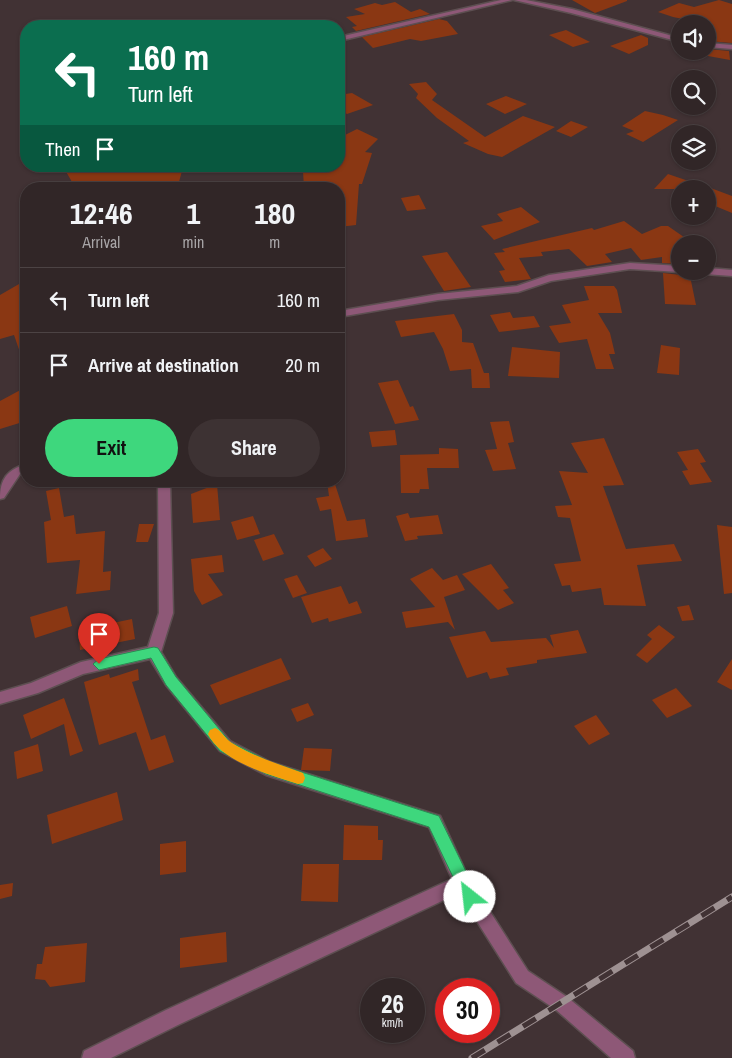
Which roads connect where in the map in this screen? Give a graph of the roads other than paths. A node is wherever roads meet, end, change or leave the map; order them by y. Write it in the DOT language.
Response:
graph roads {
  1 [pos="509,0"];
  2 [pos="517,0"];
  3 [pos="564,0"];
  4 [pos="590,16"];
  5 [pos="345,38"];
  6 [pos="671,38"];
  7 [pos="716,46"];
  8 [pos="732,47"];
  9 [pos="671,269"];
  10 [pos="716,272"];
  11 [pos="732,273"];
  12 [pos="345,313"];
  13 [pos="20,470"];
  14 [pos="164,487"];
  15 [pos="0,495"];
  16 [pos="154,652"];
  17 [pos="0,698"];
  18 [pos="462,883"];
  19 [pos="91,1058"];
  20 [pos="626,1058"];
  1 -- 5 [label="street"];
  2 -- 4 [label="street"];
  3 -- 4 [label="street"];
  4 -- 6 [label="street"];
  7 -- 8 [label="street"];
  9 -- 12 [label="street"];
  10 -- 11 [label="street"];
  13 -- 15 [label="street"];
  14 -- 16 [label="street"];
  16 -- 17 [label="street"];
  16 -- 18 [label="street"];
  18 -- 19 [label="street"];
  18 -- 20 [label="street"];
}
